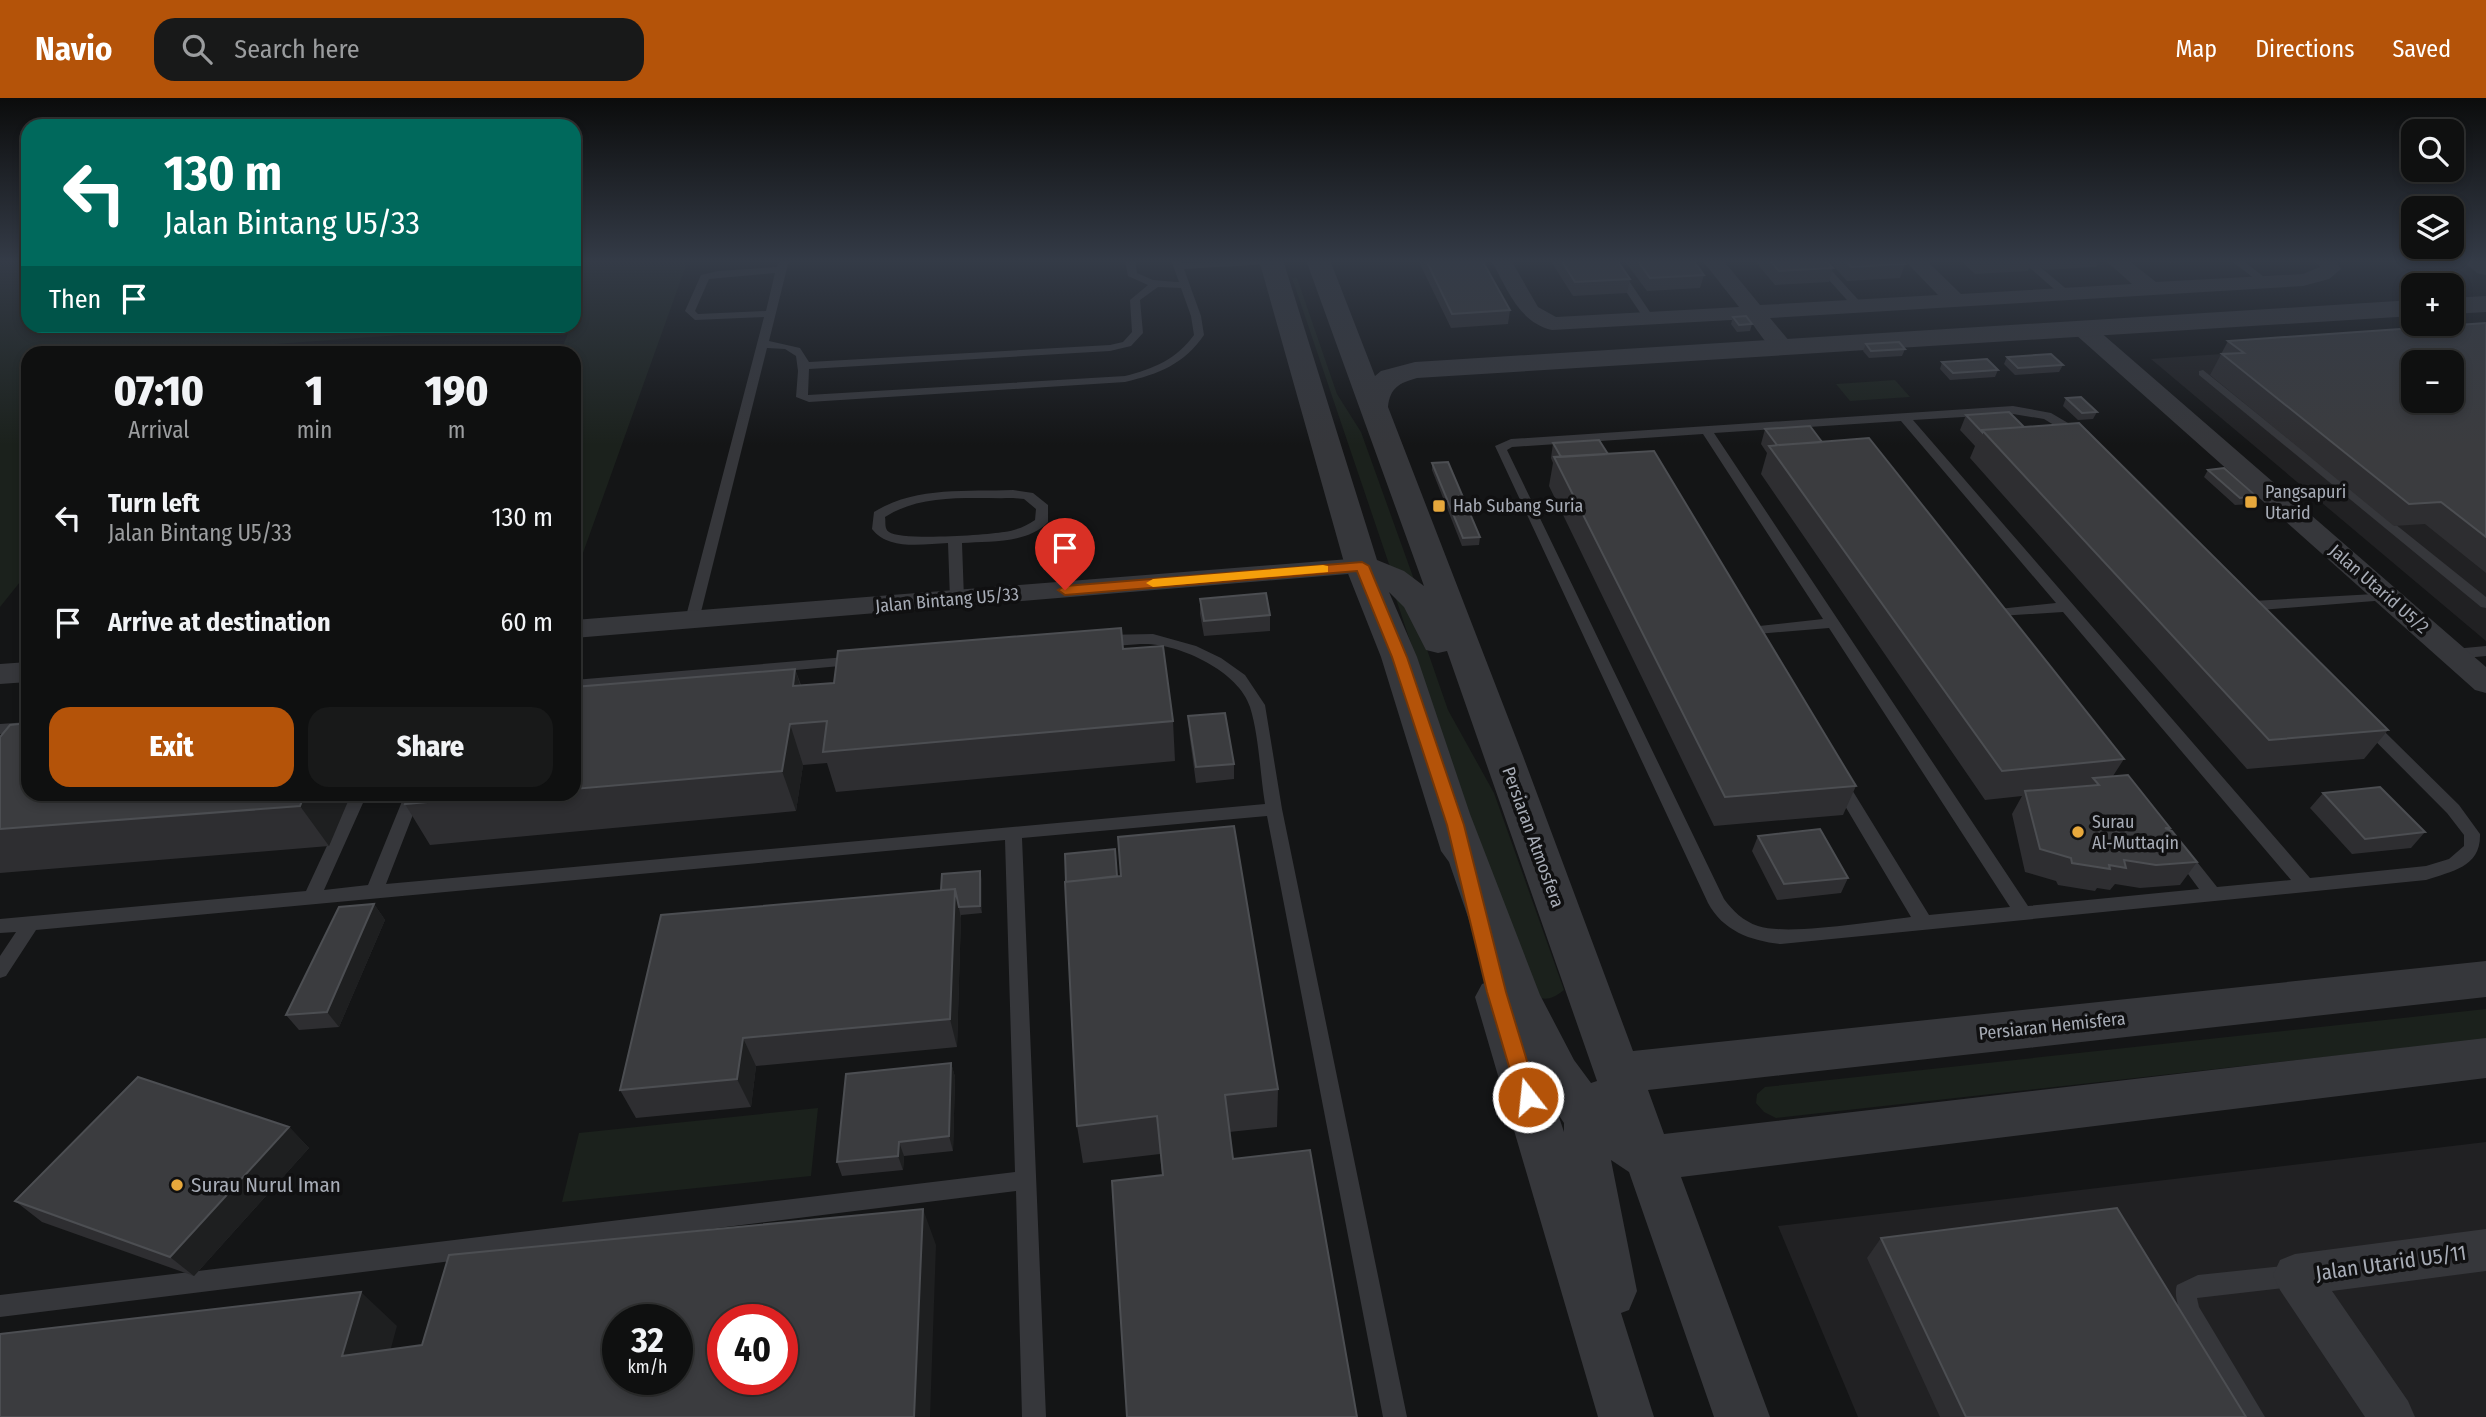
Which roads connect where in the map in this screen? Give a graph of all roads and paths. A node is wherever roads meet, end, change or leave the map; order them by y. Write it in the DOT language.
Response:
graph roads {
  1 [pos="767,322"];
  2 [pos="1137,322"];
  3 [pos="1197,322"];
  4 [pos="1290,322"];
  5 [pos="1341,322"];
  6 [pos="1548,322"];
  7 [pos="1592,322"];
  8 [pos="1761,322"];
  9 [pos="2200,322"];
  10 [pos="2083,329"];
  11 [pos="1348,342"];
  12 [pos="762,344"];
  13 [pos="1784,348"];
  14 [pos="805,366"];
  15 [pos="1415,370"];
  16 [pos="2203,373"];
  17 [pos="1373,408"];
  18 [pos="1903,417"];
  19 [pos="1706,430"];
  20 [pos="955,539"];
  21 [pos="1362,566"];
  22 [pos="2387,596"];
  23 [pos="957,599"];
  24 [pos="2486,604"];
  25 [pos="2249,606"];
  26 [pos="2066,607"];
  27 [pos="1989,614"];
  28 [pos="692,620"];
  29 [pos="1832,623"];
  30 [pos="581,628"];
  31 [pos="1750,632"];
  32 [pos="1080,642"];
  33 [pos="2486,651"];
  34 [pos="2454,654"];
  35 [pos="875,659"];
  36 [pos="21,672"];
  37 [pos="0,674"];
  38 [pos="2486,683"];
  39 [pos="581,684"];
  40 [pos="21,728"];
  41 [pos="0,729"];
  42 [pos="1504,756"];
  43 [pos="1833,772"];
  44 [pos="356,801"];
  45 [pos="410,801"];
  46 [pos="1274,809"];
  47 [pos="1456,825"];
  48 [pos="1013,833"];
  49 [pos="2170,840"];
  50 [pos="2305,884"];
  51 [pos="374,892"];
  52 [pos="2213,894"];
  53 [pos="311,898"];
  54 [pos="2023,912"];
  55 [pos="31,923"];
  56 [pos="1924,923"];
  57 [pos="0,926"];
  58 [pos="0,971"];
  59 [pos="2486,979"];
  60 [pos="2486,1058"];
  61 [pos="1618,1073"];
  62 [pos="1589,1118"];
  63 [pos="1648,1158"];
  64 [pos="1026,1180"];
  65 [pos="2486,1250"];
  66 [pos="2295,1275"];
  67 [pos="0,1307"];
  68 [pos="1034,1417"];
  69 [pos="1395,1417"];
  70 [pos="1626,1417"];
  71 [pos="1641,1417"];
  72 [pos="1742,1417"];
  73 [pos="2253,1417"];
  74 [pos="2392,1417"];
  1 -- 12 [label="lane"];
  2 -- 14 [label="lane"];
  3 -- 14 [label="lane"];
  4 -- 21 [label="street"];
  5 -- 11 [label="street, Persiaran Atmosfera"];
  6 -- 7 [label="street"];
  8 -- 13 [label="street"];
  9 -- 10 [label="street"];
  10 -- 13 [label="street"];
  10 -- 22 [label="street, Jalan Utarid U5/2"];
  11 -- 15 [label="street"];
  11 -- 17 [label="street, Persiaran Atmosfera"];
  12 -- 14 [label="lane"];
  12 -- 28 [label="lane"];
  13 -- 15 [label="street"];
  15 -- 17 [label="street"];
  16 -- 24 [label="lane"];
  17 -- 42 [label="street, Persiaran Atmosfera"];
  18 -- 19 [label="lane"];
  18 -- 25 [label="lane"];
  18 -- 26 [label="lane"];
  19 -- 29 [label="lane"];
  19 -- 56 [label="lane"];
  20 -- 20 [label="lane"];
  20 -- 23 [label="lane"];
  21 -- 23 [label="street, Jalan Bintang U5/33"];
  21 -- 42 [label="street"];
  21 -- 47 [label="street"];
  22 -- 25 [label="lane"];
  22 -- 34 [label="street, Jalan Utarid U5/2"];
  23 -- 28 [label="street, Jalan Bintang U5/33"];
  25 -- 50 [label="lane"];
  26 -- 27 [label="lane"];
  26 -- 50 [label="lane"];
  28 -- 30 [label="street, Jalan Bintang U5/33"];
  29 -- 31 [label="lane"];
  29 -- 54 [label="lane"];
  32 -- 46 [label="lane"];
  33 -- 34 [label="lane"];
  34 -- 38 [label="street, Jalan Utarid U5/2"];
  35 -- 39 [label="lane"];
  36 -- 37 [label="street"];
  40 -- 41 [label="lane"];
  42 -- 61 [label="street, Persiaran Atmosfera"];
  43 -- 56 [label="lane"];
  44 -- 53 [label="lane"];
  45 -- 51 [label="lane"];
  46 -- 48 [label="lane"];
  46 -- 69 [label="lane"];
  47 -- 62 [label="street"];
  47 -- 70 [label="street"];
  48 -- 51 [label="lane"];
  48 -- 64 [label="lane"];
  49 -- 52 [label="lane"];
  50 -- 52 [label="lane"];
  51 -- 53 [label="lane"];
  52 -- 54 [label="lane"];
  53 -- 55 [label="lane"];
  54 -- 56 [label="lane"];
  55 -- 57 [label="lane"];
  55 -- 58 [label="lane"];
  59 -- 61 [label="street, Persiaran Hemisfera"];
  60 -- 63 [label="street"];
  61 -- 62 [label="street"];
  61 -- 63 [label="street, Persiaran Atmosfera"];
  62 -- 63 [label="street"];
  62 -- 71 [label="street"];
  63 -- 72 [label="street, Persiaran Atmosfera"];
  64 -- 67 [label="lane"];
  64 -- 68 [label="lane"];
  65 -- 66 [label="street, Jalan Utarid U5/11"];
  66 -- 73 [label="lane"];
  66 -- 74 [label="street"];
}
